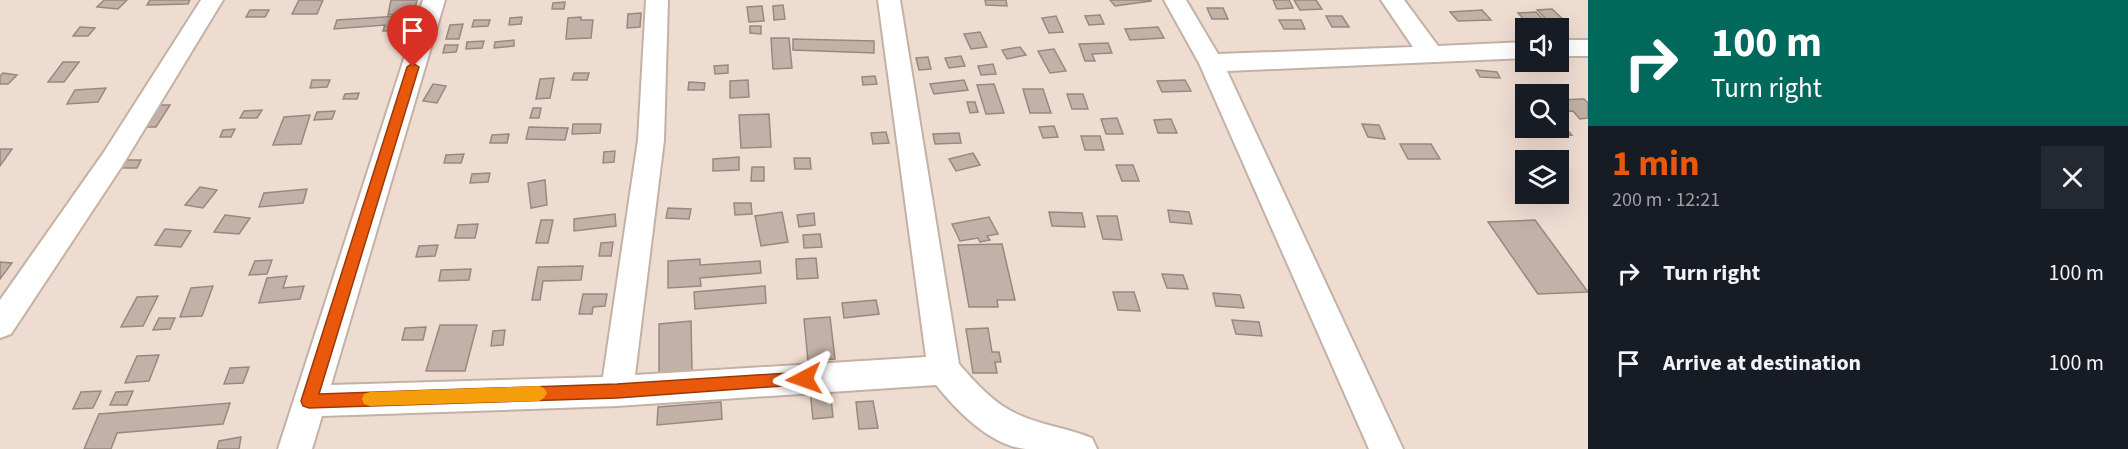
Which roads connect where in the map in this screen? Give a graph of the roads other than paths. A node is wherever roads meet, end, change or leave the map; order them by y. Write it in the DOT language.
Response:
graph roads {
  1 [pos="212,0"];
  2 [pos="434,0"];
  3 [pos="657,0"];
  4 [pos="889,0"];
  5 [pos="1175,0"];
  6 [pos="1392,0"];
  7 [pos="1569,48"];
  8 [pos="1588,48"];
  9 [pos="1515,50"];
  10 [pos="1431,54"];
  11 [pos="1210,63"];
  12 [pos="0,325"];
  13 [pos="944,370"];
  14 [pos="617,391"];
  15 [pos="309,401"];
  16 [pos="295,449"];
  17 [pos="1080,449"];
  18 [pos="1386,449"];
  1 -- 12 [label="street"];
  2 -- 15 [label="street"];
  3 -- 14 [label="street"];
  4 -- 13 [label="street"];
  5 -- 11 [label="street"];
  6 -- 10 [label="street"];
  7 -- 8 [label="street"];
  9 -- 10 [label="street"];
  10 -- 11 [label="street"];
  11 -- 18 [label="street"];
  13 -- 14 [label="street"];
  13 -- 17 [label="street"];
  14 -- 15 [label="street"];
  15 -- 16 [label="street"];
}
